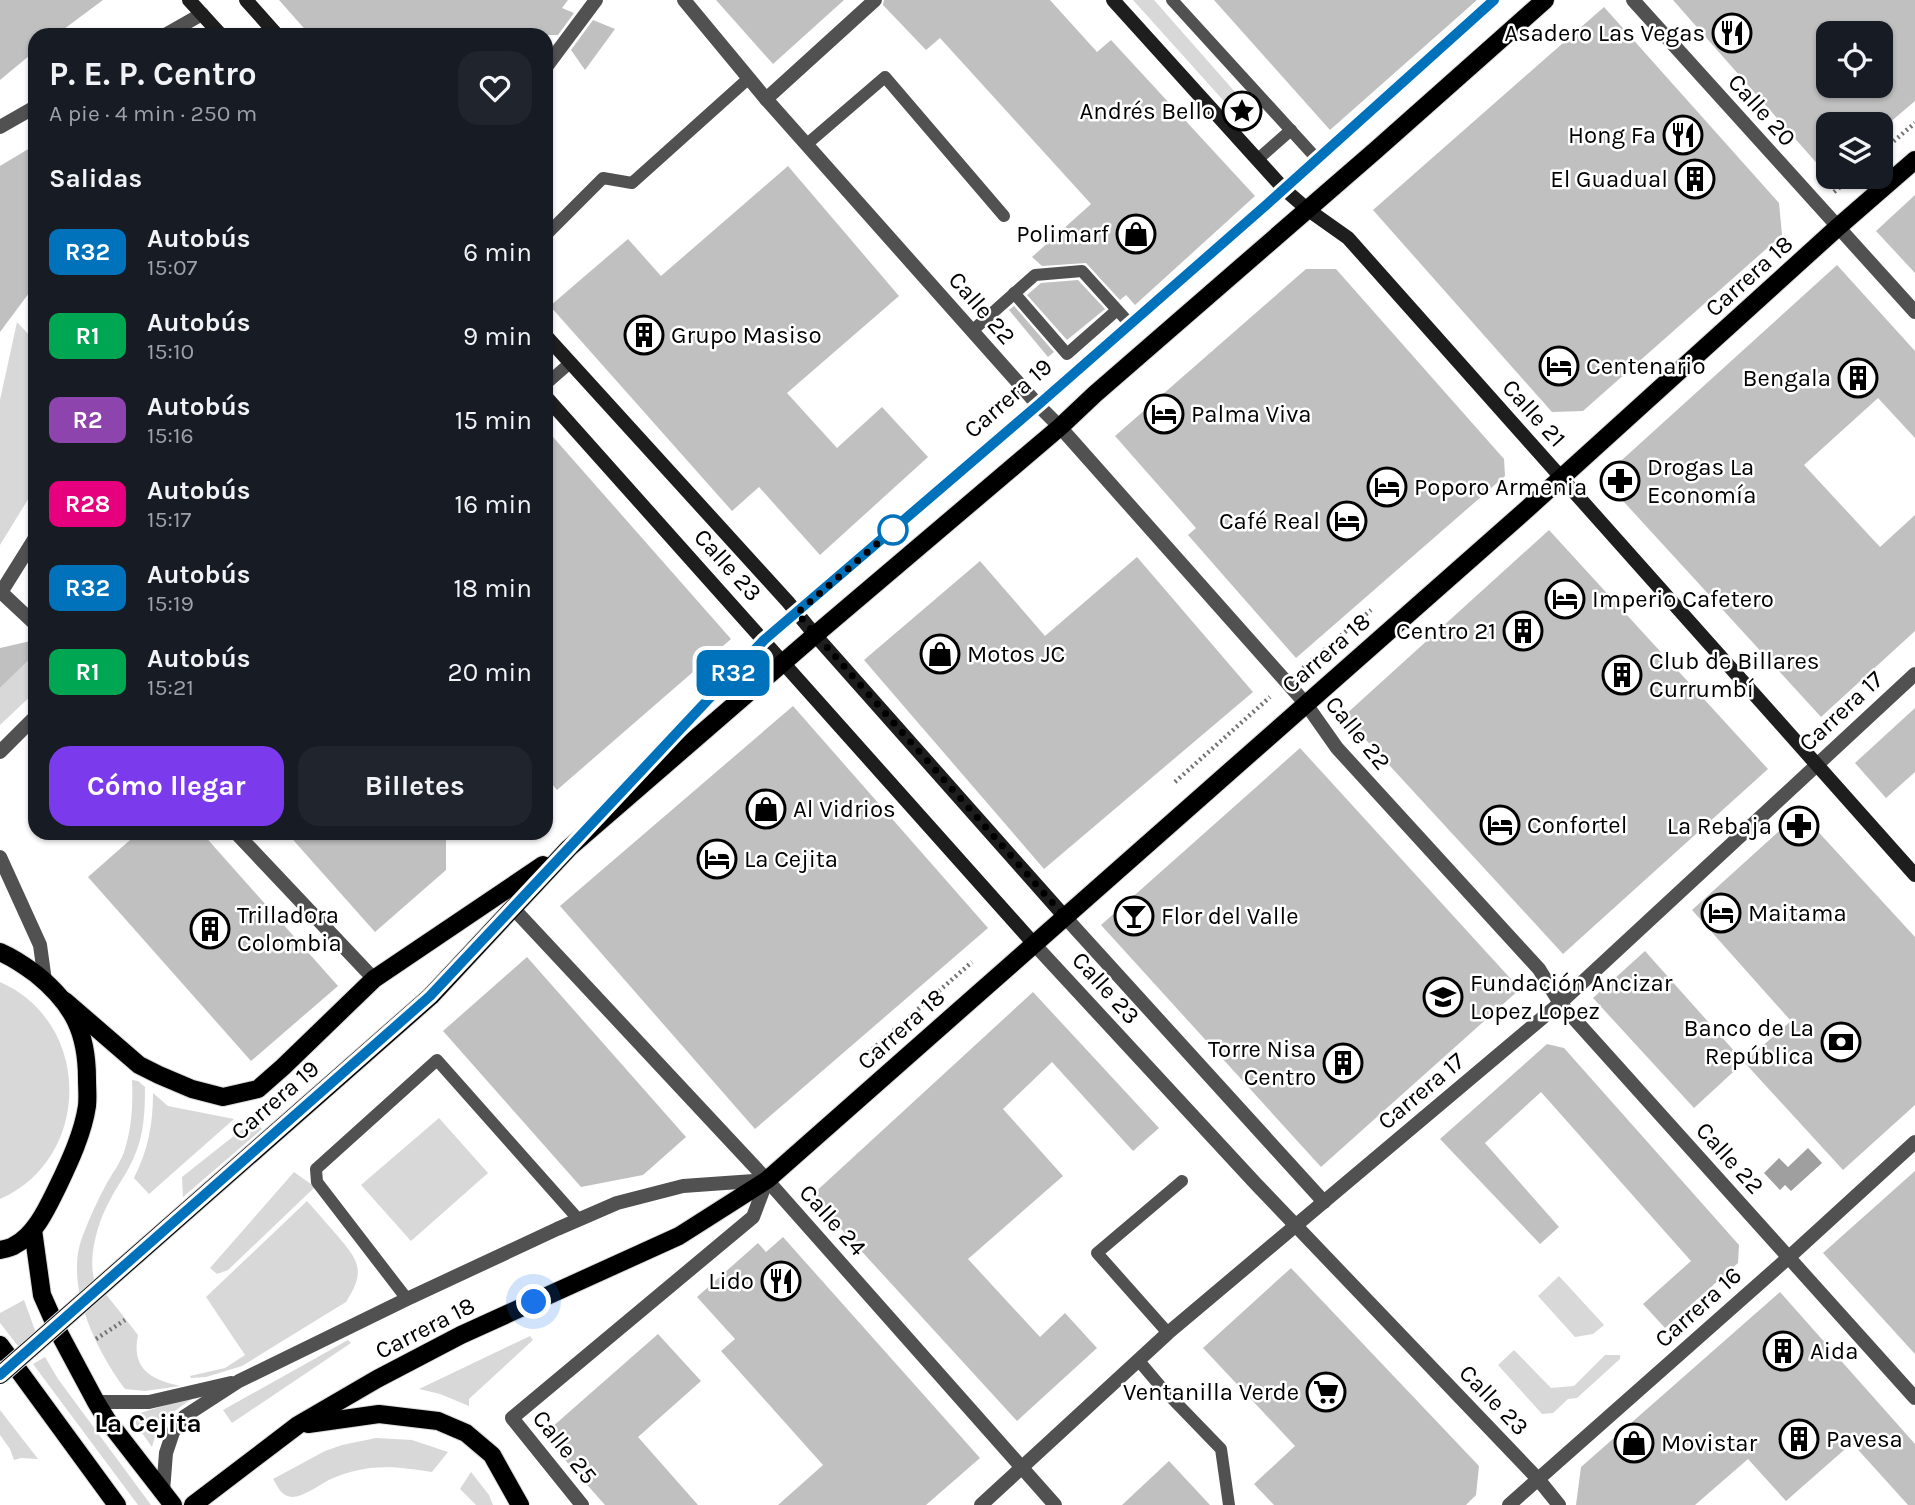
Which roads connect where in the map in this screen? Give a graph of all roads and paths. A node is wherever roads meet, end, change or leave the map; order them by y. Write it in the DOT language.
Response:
graph roads {
  1 [pos="189,0"];
  2 [pos="246,0"];
  3 [pos="596,0"];
  4 [pos="684,0"];
  5 [pos="874,0"];
  6 [pos="1113,0"];
  7 [pos="1172,0"];
  8 [pos="1494,0"];
  9 [pos="1545,0"];
  10 [pos="1633,0"];
  11 [pos="202,14"];
  12 [pos="177,28"];
  13 [pos="215,28"];
  14 [pos="271,28"];
  15 [pos="553,58"];
  16 [pos="749,78"];
  17 [pos="766,99"];
  18 [pos="28,111"];
  19 [pos="1915,123"];
  20 [pos="0,127"];
  21 [pos="1291,130"];
  22 [pos="1893,142"];
  23 [pos="807,144"];
  24 [pos="1317,159"];
  25 [pos="1257,160"];
  26 [pos="1915,160"];
  27 [pos="1284,189"];
  28 [pos="1307,209"];
  29 [pos="1004,216"];
  30 [pos="553,228"];
  31 [pos="1838,228"];
  32 [pos="1014,293"];
  33 [pos="1117,310"];
  34 [pos="1915,312"];
  35 [pos="1130,324"];
  36 [pos="972,331"];
  37 [pos="553,344"];
  38 [pos="570,363"];
  39 [pos="553,378"];
  40 [pos="553,405"];
  41 [pos="1038,405"];
  42 [pos="1060,427"];
  43 [pos="1561,478"];
  44 [pos="28,549"];
  45 [pos="1,593"];
  46 [pos="797,613"];
  47 [pos="28,618"];
  48 [pos="815,635"];
  49 [pos="764,640"];
  50 [pos="783,662"];
  51 [pos="1915,674"];
  52 [pos="1306,704"];
  53 [pos="28,724"];
  54 [pos="0,752"];
  55 [pos="1817,764"];
  56 [pos="243,840"];
  57 [pos="569,848"];
  58 [pos="0,857"];
  59 [pos="1915,875"];
  60 [pos="513,908"];
  61 [pos="1065,917"];
  62 [pos="1034,944"];
  63 [pos="0,952"];
  64 [pos="374,979"];
  65 [pos="45,981"];
  66 [pos="65,1001"];
  67 [pos="1560,1003"];
  68 [pos="1915,1142"];
  69 [pos="768,1180"];
  70 [pos="1182,1181"];
  71 [pos="1324,1202"];
  72 [pos="579,1220"];
  73 [pos="1295,1226"];
  74 [pos="33,1230"];
  75 [pos="5,1250"];
  76 [pos="1788,1258"];
  77 [pos="407,1299"];
  78 [pos="125,1320"];
  79 [pos="1168,1333"];
  80 [pos="96,1339"];
  81 [pos="0,1345"];
  82 [pos="1139,1361"];
  83 [pos="0,1375"];
  84 [pos="239,1381"];
  85 [pos="1915,1398"];
  86 [pos="96,1402"];
  87 [pos="512,1419"];
  88 [pos="298,1425"];
  89 [pos="1022,1468"];
  90 [pos="1538,1479"];
  91 [pos="168,1498"];
  92 [pos="117,1505"];
  93 [pos="193,1505"];
  94 [pos="520,1505"];
  95 [pos="582,1505"];
  96 [pos="981,1505"];
  97 [pos="1055,1505"];
  98 [pos="1229,1505"];
  99 [pos="1509,1505"];
  100 [pos="1559,1505"];
  1 -- 11 [label="main road"];
  2 -- 14 [label="main road"];
  3 -- 15 [label="street"];
  4 -- 16 [label="street, Calle 22"];
  5 -- 17 [label="street"];
  6 -- 25 [label="main road, Calle 21"];
  7 -- 21 [label="lane"];
  8 -- 24 [label="lane, Carrera 19"];
  9 -- 28 [label="main road, Carrera 19"];
  10 -- 31 [label="street, Calle 20"];
  11 -- 12 [label="street"];
  11 -- 13 [label="main road"];
  16 -- 17 [label="street, Calle 22"];
  16 -- 30 [label="lane"];
  17 -- 23 [label="street, Calle 22"];
  18 -- 20 [label="street"];
  19 -- 22 [label="path"];
  21 -- 24 [label="lane"];
  21 -- 25 [label="lane"];
  23 -- 29 [label="lane"];
  23 -- 36 [label="street, Calle 22"];
  24 -- 27 [label="lane, Carrera 19"];
  25 -- 27 [label="main road, Calle 21"];
  26 -- 31 [label="main road, Carrera 18"];
  27 -- 28 [label="main road, Calle 21"];
  27 -- 35 [label="lane, Carrera 19"];
  28 -- 42 [label="main road, Carrera 19"];
  28 -- 43 [label="main road, Calle 21"];
  31 -- 34 [label="street, Calle 20"];
  31 -- 43 [label="main road, Carrera 18"];
  32 -- 33 [label="lane"];
  32 -- 33 [label="lane"];
  32 -- 36 [label="lane"];
  33 -- 35 [label="lane"];
  35 -- 41 [label="lane, Carrera 19"];
  36 -- 41 [label="street, Calle 22"];
  37 -- 38 [label="main road, Calle 23"];
  38 -- 39 [label="lane"];
  38 -- 46 [label="main road, Calle 23"];
  40 -- 49 [label="main road, Calle 23"];
  41 -- 42 [label="street, Calle 22"];
  41 -- 46 [label="lane, Carrera 19"];
  42 -- 48 [label="main road, Carrera 19"];
  42 -- 52 [label="street, Calle 22"];
  43 -- 52 [label="main road, Carrera 18"];
  43 -- 55 [label="main road, Calle 21"];
  44 -- 45 [label="street"];
  45 -- 47 [label="street"];
  46 -- 48 [label="main road, Calle 23"];
  46 -- 49 [label="lane, Carrera 19"];
  48 -- 50 [label="main road, Carrera 19"];
  48 -- 61 [label="main road, Calle 23"];
  49 -- 50 [label="main road, Calle 23"];
  49 -- 57 [label="lane, Carrera 19"];
  50 -- 57 [label="main road, Carrera 19"];
  50 -- 62 [label="main road, Calle 23"];
  51 -- 55 [label="street, Carrera 17"];
  52 -- 61 [label="main road, Carrera 18"];
  52 -- 67 [label="street, Calle 22"];
  53 -- 54 [label="street"];
  55 -- 59 [label="main road, Calle 21"];
  55 -- 67 [label="street, Carrera 17"];
  56 -- 64 [label="street"];
  57 -- 60 [label="main road, Carrera 19"];
  57 -- 64 [label="main road"];
  58 -- 65 [label="street"];
  60 -- 69 [label="street, Calle 24"];
  60 -- 83 [label="main road, Carrera 19, bridge"];
  61 -- 62 [label="main road, Carrera 18"];
  61 -- 71 [label="street, Calle 23"];
  62 -- 69 [label="main road, Carrera 18"];
  62 -- 73 [label="street, Calle 23"];
  63 -- 65 [label="main road"];
  64 -- 66 [label="main road"];
  65 -- 66 [label="main road"];
  66 -- 74 [label="main road"];
  67 -- 71 [label="street, Carrera 17"];
  67 -- 76 [label="street, Calle 22"];
  68 -- 76 [label="street, Carrera 16"];
  69 -- 72 [label="street, Carrera 18"];
  69 -- 87 [label="street, Carrera 18"];
  69 -- 88 [label="main road, Carrera 18"];
  69 -- 89 [label="street, Calle 24"];
  70 -- 79 [label="lane"];
  71 -- 73 [label="street, Carrera 17"];
  72 -- 77 [label="street, Carrera 18"];
  72 -- 77 [label="lane"];
  73 -- 79 [label="street, Carrera 17"];
  73 -- 90 [label="street, Calle 23"];
  74 -- 75 [label="main road"];
  74 -- 86 [label="main road"];
  76 -- 85 [label="street, Calle 22"];
  76 -- 90 [label="street, Carrera 16"];
  77 -- 84 [label="street, Carrera 18"];
  78 -- 80 [label="path"];
  79 -- 82 [label="street, Carrera 17"];
  81 -- 92 [label="main road"];
  82 -- 89 [label="street, Carrera 17"];
  82 -- 98 [label="lane"];
  84 -- 86 [label="street, Carrera 18"];
  84 -- 91 [label="street, Carrera 18"];
  86 -- 91 [label="main road"];
  87 -- 95 [label="street, Calle 25"];
  88 -- 93 [label="main road, Carrera 18"];
  88 -- 94 [label="main road"];
  89 -- 96 [label="street, Carrera 17"];
  89 -- 97 [label="street, Calle 24"];
  90 -- 99 [label="street, Carrera 16"];
  90 -- 100 [label="street, Calle 23"];
}
